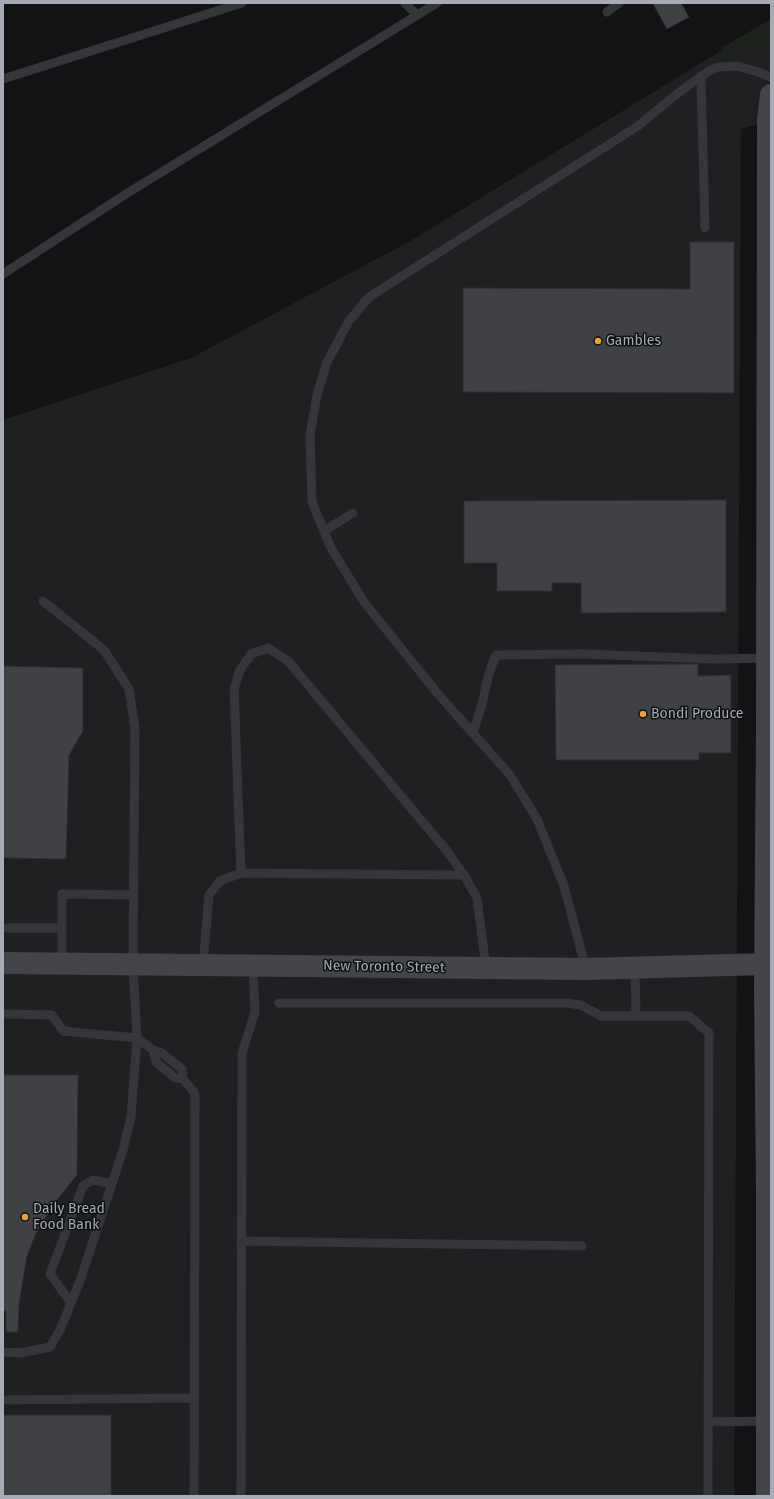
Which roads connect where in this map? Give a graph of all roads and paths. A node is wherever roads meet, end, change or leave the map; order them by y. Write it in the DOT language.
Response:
graph roads {
  1 [pos="242,3"];
  2 [pos="405,3"];
  3 [pos="437,3"];
  4 [pos="619,3"];
  5 [pos="607,12"];
  6 [pos="417,15"];
  7 [pos="702,76"];
  8 [pos="771,77"];
  9 [pos="3,79"];
  10 [pos="771,95"];
  11 [pos="705,228"];
  12 [pos="3,274"];
  13 [pos="353,513"];
  14 [pos="324,531"];
  15 [pos="43,601"];
  16 [pos="767,658"];
  17 [pos="473,733"];
  18 [pos="241,873"];
  19 [pos="464,875"];
  20 [pos="134,895"];
  21 [pos="3,928"];
  22 [pos="62,928"];
  23 [pos="3,963"];
  24 [pos="62,964"];
  25 [pos="133,964"];
  26 [pos="765,964"];
  27 [pos="204,965"];
  28 [pos="253,966"];
  29 [pos="486,968"];
  30 [pos="635,968"];
  31 [pos="586,969"];
  32 [pos="279,1003"];
  33 [pos="3,1014"];
  34 [pos="636,1016"];
  35 [pos="137,1038"];
  36 [pos="112,1184"];
  37 [pos="241,1242"];
  38 [pos="582,1246"];
  39 [pos="71,1303"];
  40 [pos="3,1352"];
  41 [pos="194,1398"];
  42 [pos="3,1400"];
  43 [pos="767,1421"];
  44 [pos="708,1422"];
  45 [pos="194,1496"];
  46 [pos="241,1496"];
  47 [pos="708,1496"];
  48 [pos="767,1496"];
  1 -- 9 [label="lane"];
  2 -- 6 [label="lane"];
  3 -- 6 [label="lane"];
  4 -- 5 [label="lane"];
  6 -- 12 [label="lane"];
  7 -- 8 [label="lane"];
  7 -- 11 [label="lane"];
  7 -- 14 [label="lane"];
  10 -- 16 [label="street"];
  13 -- 14 [label="lane"];
  14 -- 17 [label="lane"];
  15 -- 20 [label="lane"];
  16 -- 17 [label="lane"];
  16 -- 26 [label="street"];
  17 -- 31 [label="lane"];
  18 -- 19 [label="lane"];
  18 -- 19 [label="lane"];
  18 -- 27 [label="lane"];
  19 -- 29 [label="lane"];
  20 -- 22 [label="lane"];
  20 -- 25 [label="lane"];
  21 -- 22 [label="lane"];
  22 -- 24 [label="lane"];
  23 -- 24 [label="street, New Toronto Street"];
  24 -- 25 [label="street, New Toronto Street"];
  25 -- 27 [label="street, New Toronto Street"];
  25 -- 35 [label="lane"];
  26 -- 30 [label="street, New Toronto Street"];
  26 -- 43 [label="street"];
  27 -- 28 [label="street, New Toronto Street"];
  28 -- 29 [label="street, New Toronto Street"];
  28 -- 37 [label="lane"];
  29 -- 31 [label="street, New Toronto Street"];
  30 -- 31 [label="street, New Toronto Street"];
  30 -- 34 [label="lane"];
  32 -- 34 [label="lane"];
  33 -- 35 [label="lane"];
  34 -- 44 [label="lane"];
  35 -- 36 [label="lane"];
  35 -- 41 [label="lane"];
  36 -- 39 [label="lane"];
  36 -- 39 [label="lane"];
  37 -- 38 [label="lane"];
  37 -- 46 [label="lane"];
  39 -- 40 [label="lane"];
  41 -- 42 [label="lane"];
  41 -- 45 [label="lane"];
  43 -- 44 [label="lane"];
  43 -- 48 [label="street"];
  44 -- 47 [label="lane"];
}
